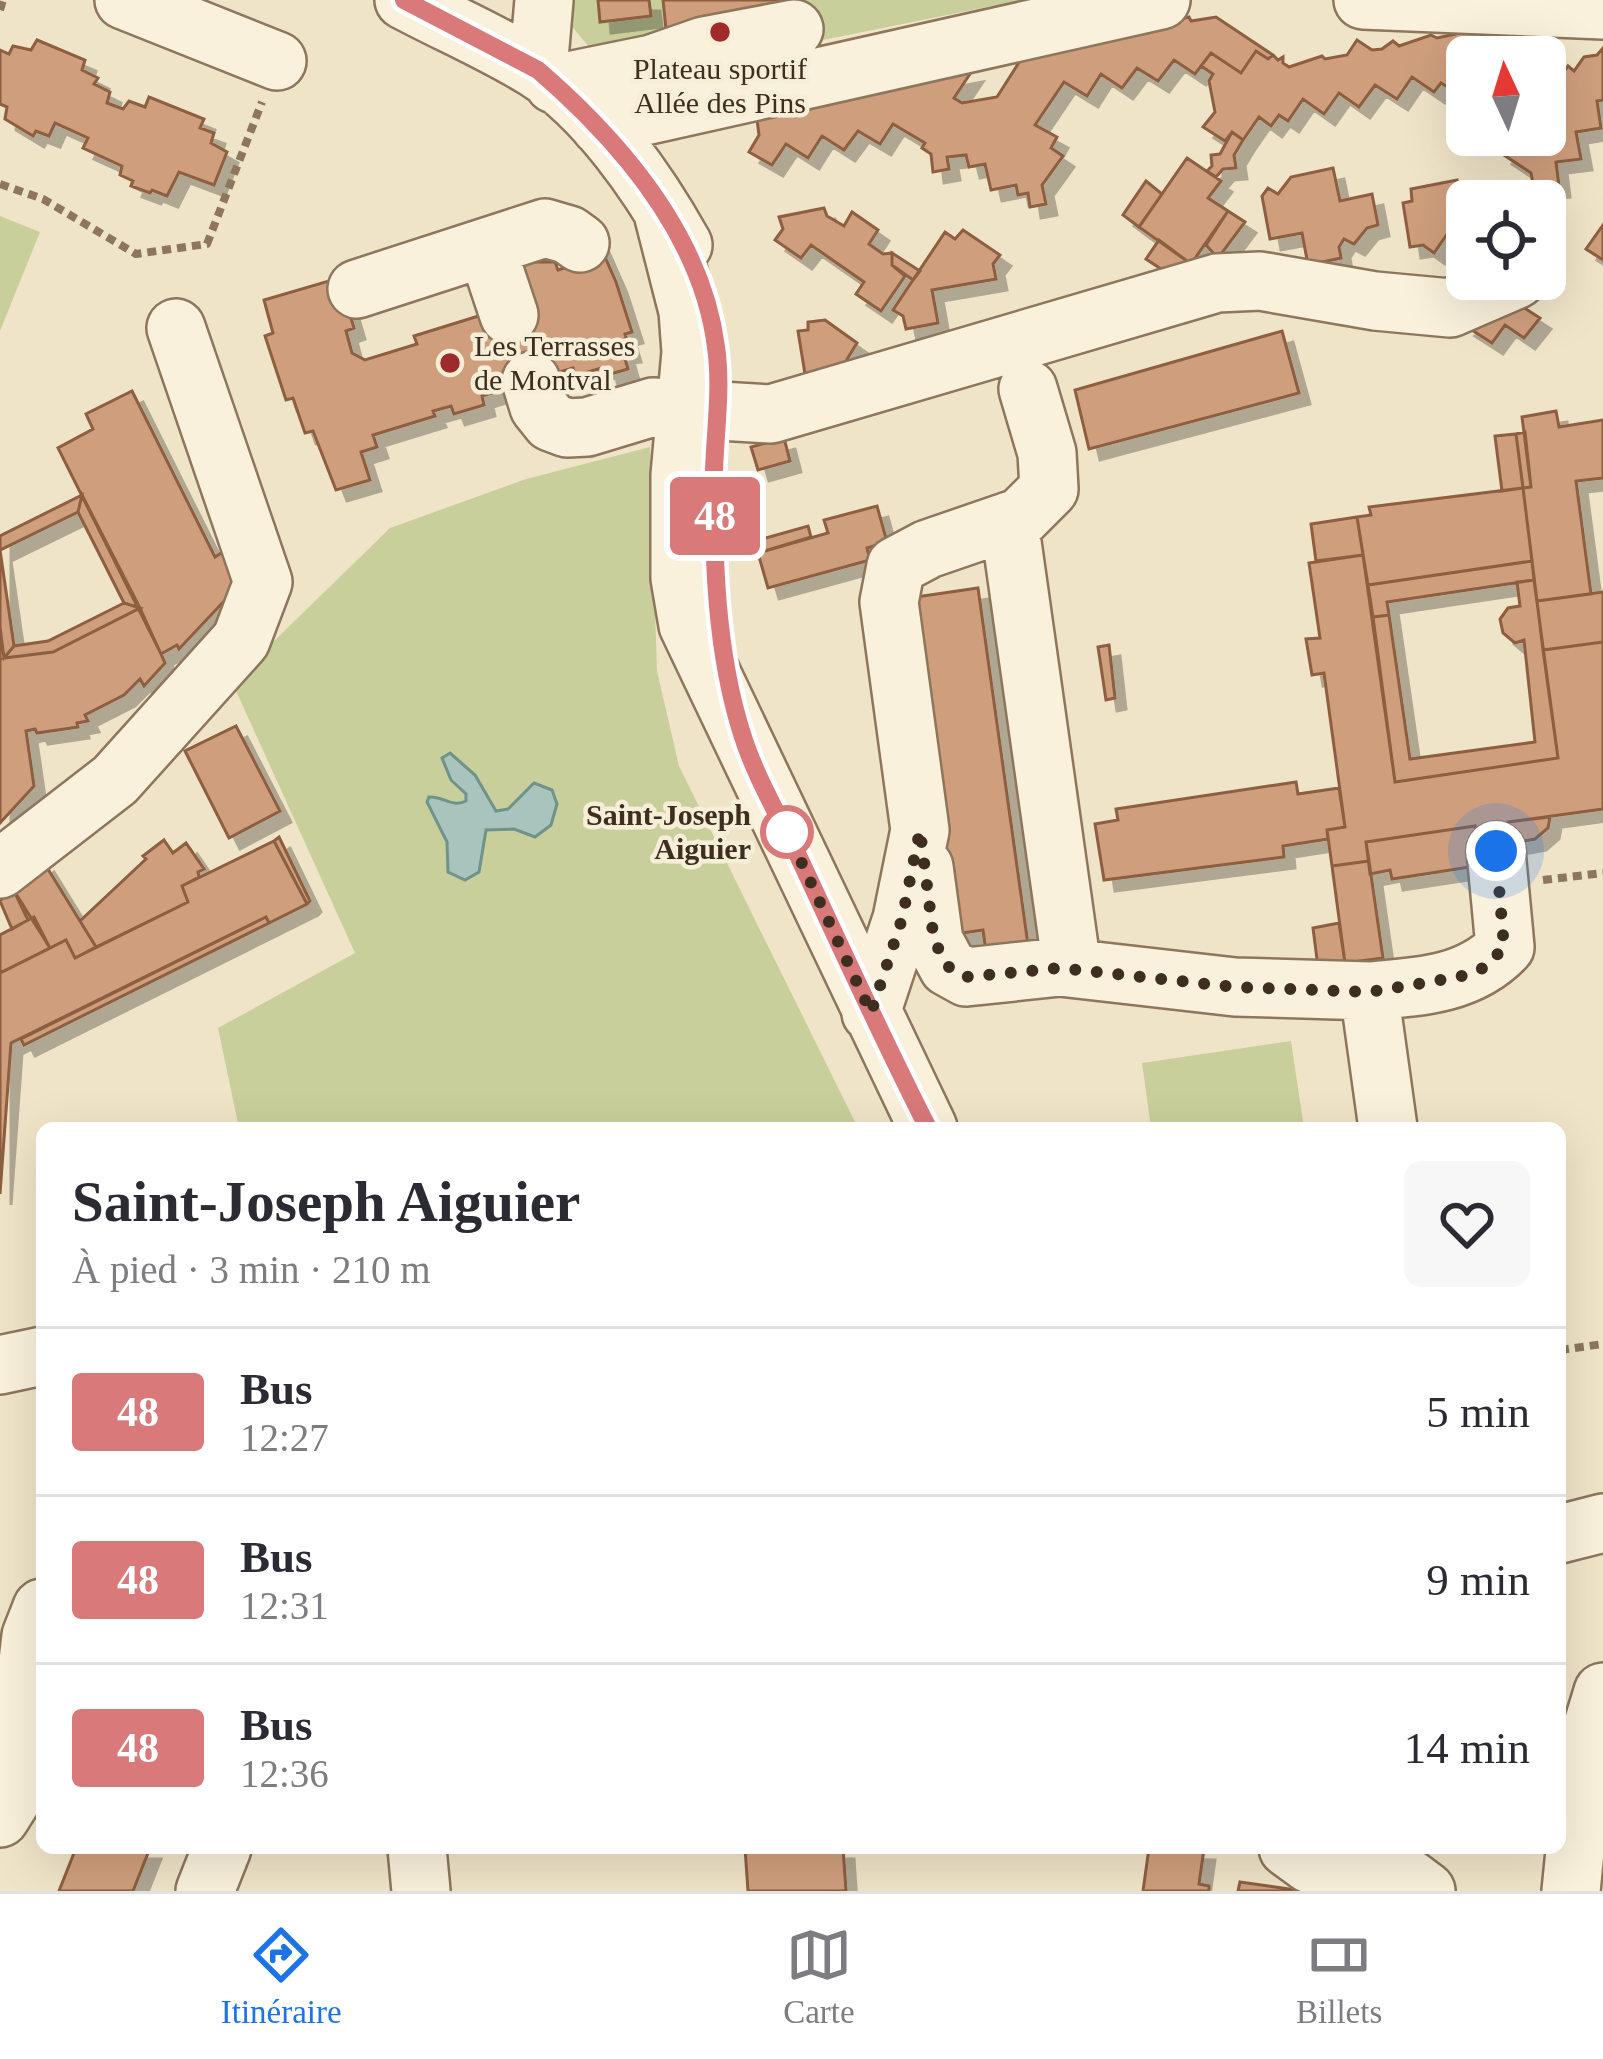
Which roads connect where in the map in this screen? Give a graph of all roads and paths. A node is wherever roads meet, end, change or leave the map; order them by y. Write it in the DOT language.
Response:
graph roads {
  1 [pos="3,0"];
  2 [pos="124,0"];
  3 [pos="404,0"];
  4 [pos="544,0"];
  5 [pos="1161,0"];
  6 [pos="1363,0"];
  7 [pos="0,10"];
  8 [pos="1603,10"];
  9 [pos="794,29"];
  10 [pos="278,61"];
  11 [pos="546,77"];
  12 [pos="600,126"];
  13 [pos="0,184"];
  14 [pos="580,244"];
  15 [pos="487,249"];
  16 [pos="357,289"];
  17 [pos="1471,300"];
  18 [pos="509,315"];
  19 [pos="176,328"];
  20 [pos="531,381"];
  21 [pos="1028,388"];
  22 [pos="702,410"];
  23 [pos="1009,521"];
  24 [pos="920,830"];
  25 [pos="1498,868"];
  26 [pos="0,869"];
  27 [pos="1603,873"];
  28 [pos="1072,968"];
  29 [pos="1369,992"];
  30 [pos="871,1013"];
  31 [pos="898,1071"];
  32 [pos="913,1122"];
  33 [pos="925,1122"];
  34 [pos="1387,1122"];
  35 [pos="1603,1344"];
  36 [pos="1566,1349"];
  37 [pos="36,1357"];
  38 [pos="0,1365"];
  39 [pos="1603,1495"];
  40 [pos="1566,1500"];
  41 [pos="1603,1523"];
  42 [pos="1566,1532"];
  43 [pos="36,1641"];
  44 [pos="1603,1692"];
  45 [pos="1572,1739"];
  46 [pos="0,1818"];
  47 [pos="220,1854"];
  48 [pos="418,1854"];
  49 [pos="1296,1854"];
  50 [pos="205,1891"];
  51 [pos="421,1891"];
  52 [pos="1426,1891"];
  53 [pos="1571,1891"];
  1 -- 7 [label="path"];
  2 -- 10 [label="street"];
  3 -- 11 [label="street"];
  4 -- 11 [label="street"];
  5 -- 12 [label="street"];
  6 -- 8 [label="street"];
  9 -- 11 [label="street"];
  10 -- 13 [label="path"];
  11 -- 12 [label="street"];
  12 -- 22 [label="street"];
  14 -- 15 [label="street"];
  15 -- 16 [label="street"];
  15 -- 18 [label="street"];
  17 -- 22 [label="street"];
  19 -- 26 [label="street"];
  20 -- 22 [label="street"];
  21 -- 23 [label="street"];
  22 -- 30 [label="street"];
  23 -- 24 [label="street"];
  23 -- 28 [label="street"];
  24 -- 28 [label="street"];
  24 -- 30 [label="street"];
  25 -- 27 [label="path"];
  25 -- 29 [label="street"];
  28 -- 29 [label="street"];
  29 -- 34 [label="street"];
  30 -- 31 [label="street"];
  31 -- 32 [label="street"];
  31 -- 33 [label="street"];
  35 -- 36 [label="path"];
  37 -- 38 [label="street"];
  39 -- 40 [label="street"];
  41 -- 42 [label="street"];
  43 -- 46 [label="street"];
  44 -- 45 [label="street"];
  45 -- 53 [label="street"];
  47 -- 50 [label="street"];
  48 -- 51 [label="street"];
  49 -- 52 [label="street"];
}
